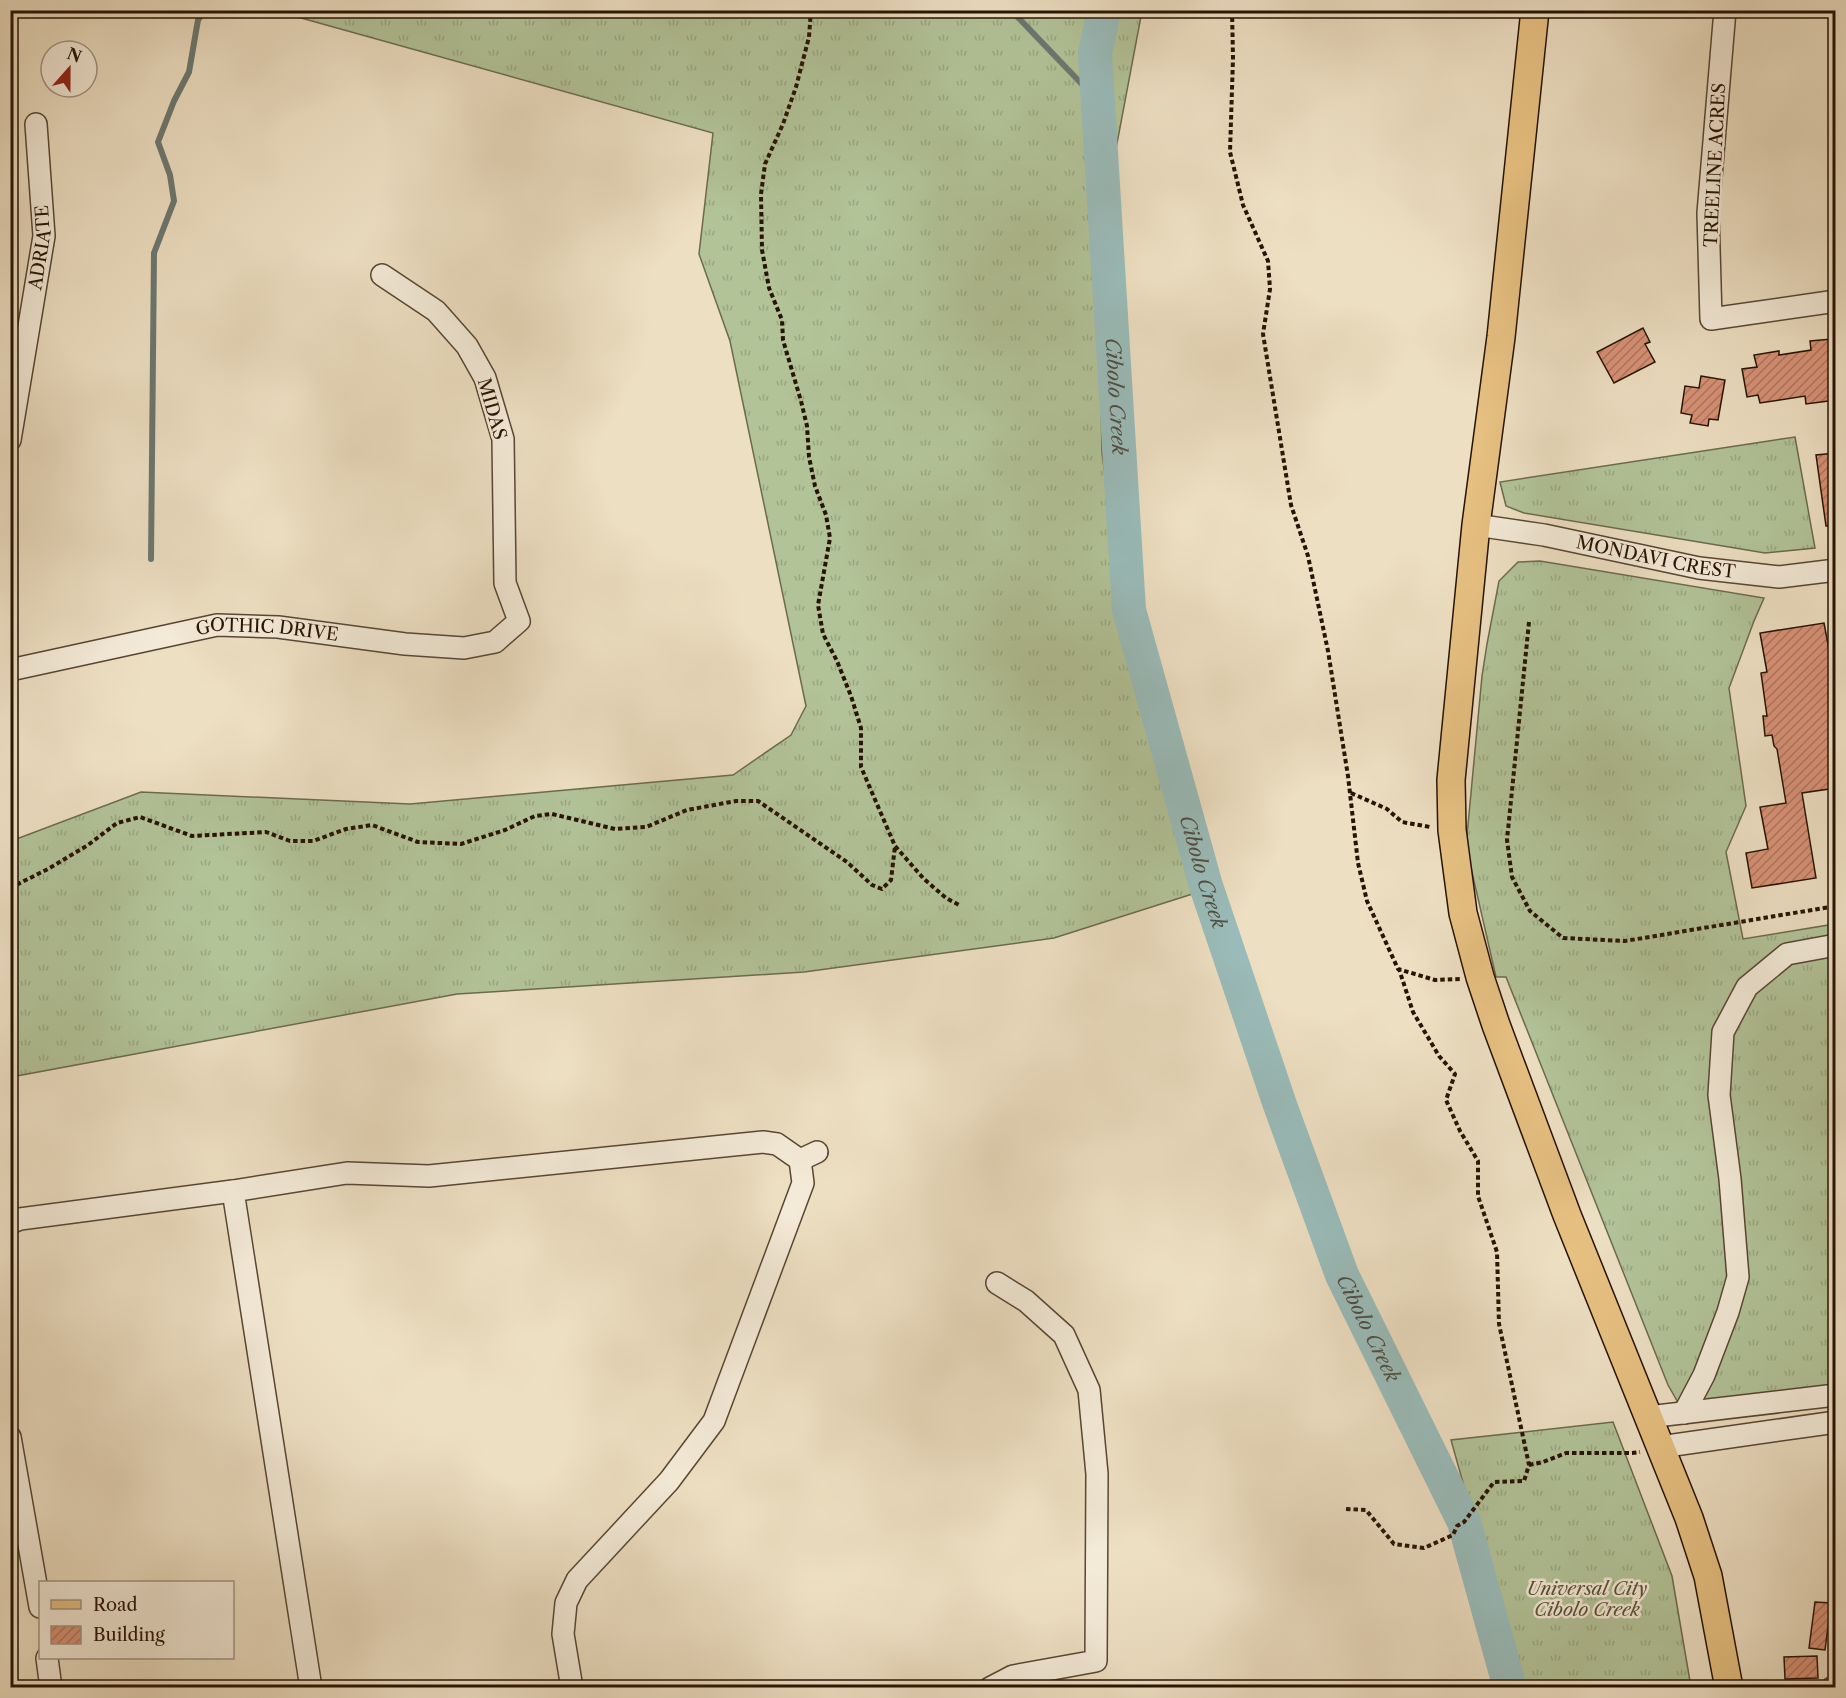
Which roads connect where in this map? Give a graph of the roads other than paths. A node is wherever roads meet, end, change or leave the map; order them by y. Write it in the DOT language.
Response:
graph roads {
  1 [pos="1535,10"];
  2 [pos="1725,10"];
  3 [pos="36,124"];
  4 [pos="382,275"];
  5 [pos="1836,301"];
  6 [pos="10,440"];
  7 [pos="1476,525"];
  8 [pos="1836,570"];
  9 [pos="519,621"];
  10 [pos="10,670"];
  11 [pos="1836,945"];
  12 [pos="232,1191"];
  13 [pos="10,1222"];
  14 [pos="997,1283"];
  15 [pos="1836,1395"];
  16 [pos="1684,1413"];
  17 [pos="1648,1417"];
  18 [pos="1836,1422"];
  19 [pos="10,1437"];
  20 [pos="1660,1447"];
  21 [pos="39,1601"];
  22 [pos="47,1659"];
  23 [pos="51,1688"];
  24 [pos="311,1688"];
  25 [pos="572,1688"];
  26 [pos="990,1688"];
  27 [pos="1729,1688"];
  1 -- 7 [label="main road"];
  2 -- 5 [label="street, TREELINE ACRES"];
  3 -- 6 [label="street, ADRIATE"];
  4 -- 9 [label="street, MIDAS"];
  7 -- 8 [label="street, MONDAVI CREST"];
  7 -- 17 [label="main road"];
  9 -- 10 [label="street, GOTHIC DRIVE"];
  11 -- 16 [label="street"];
  12 -- 13 [label="street"];
  12 -- 24 [label="street"];
  12 -- 25 [label="street"];
  14 -- 26 [label="street"];
  15 -- 16 [label="street"];
  16 -- 17 [label="street"];
  17 -- 20 [label="main road"];
  18 -- 20 [label="street"];
  19 -- 21 [label="street"];
  20 -- 27 [label="main road"];
  22 -- 23 [label="street"];
}
